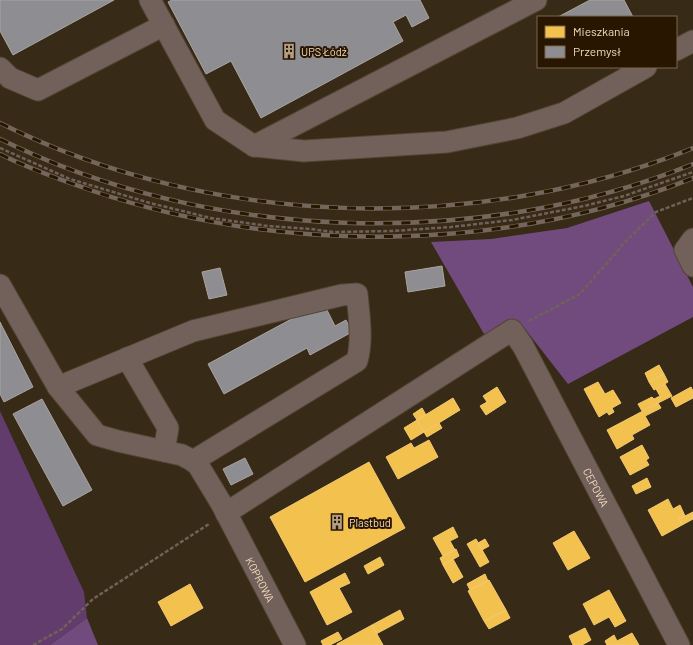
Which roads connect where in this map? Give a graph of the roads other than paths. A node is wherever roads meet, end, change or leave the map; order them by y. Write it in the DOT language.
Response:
graph roads {
  1 [pos="150,0"];
  2 [pos="536,0"];
  3 [pos="164,25"];
  4 [pos="693,41"];
  5 [pos="677,49"];
  6 [pos="0,68"];
  7 [pos="644,68"];
  8 [pos="254,146"];
  9 [pos="693,239"];
  10 [pos="693,266"];
  11 [pos="0,285"];
  12 [pos="127,358"];
  13 [pos="58,387"];
  14 [pos="164,451"];
  15 [pos="194,461"];
  16 [pos="226,513"];
  17 [pos="295,645"];
  18 [pos="680,645"];
  1 -- 3 [label="street"];
  2 -- 8 [label="street"];
  3 -- 6 [label="street"];
  3 -- 8 [label="street"];
  4 -- 5 [label="street"];
  7 -- 8 [label="street"];
  9 -- 10 [label="street"];
  11 -- 13 [label="street"];
  12 -- 13 [label="street"];
  12 -- 14 [label="street"];
  12 -- 15 [label="street"];
  13 -- 14 [label="street"];
  14 -- 15 [label="street"];
  15 -- 16 [label="street, KOPROWA"];
  16 -- 17 [label="street, KOPROWA"];
  16 -- 18 [label="street, CEPOWA"];
}
